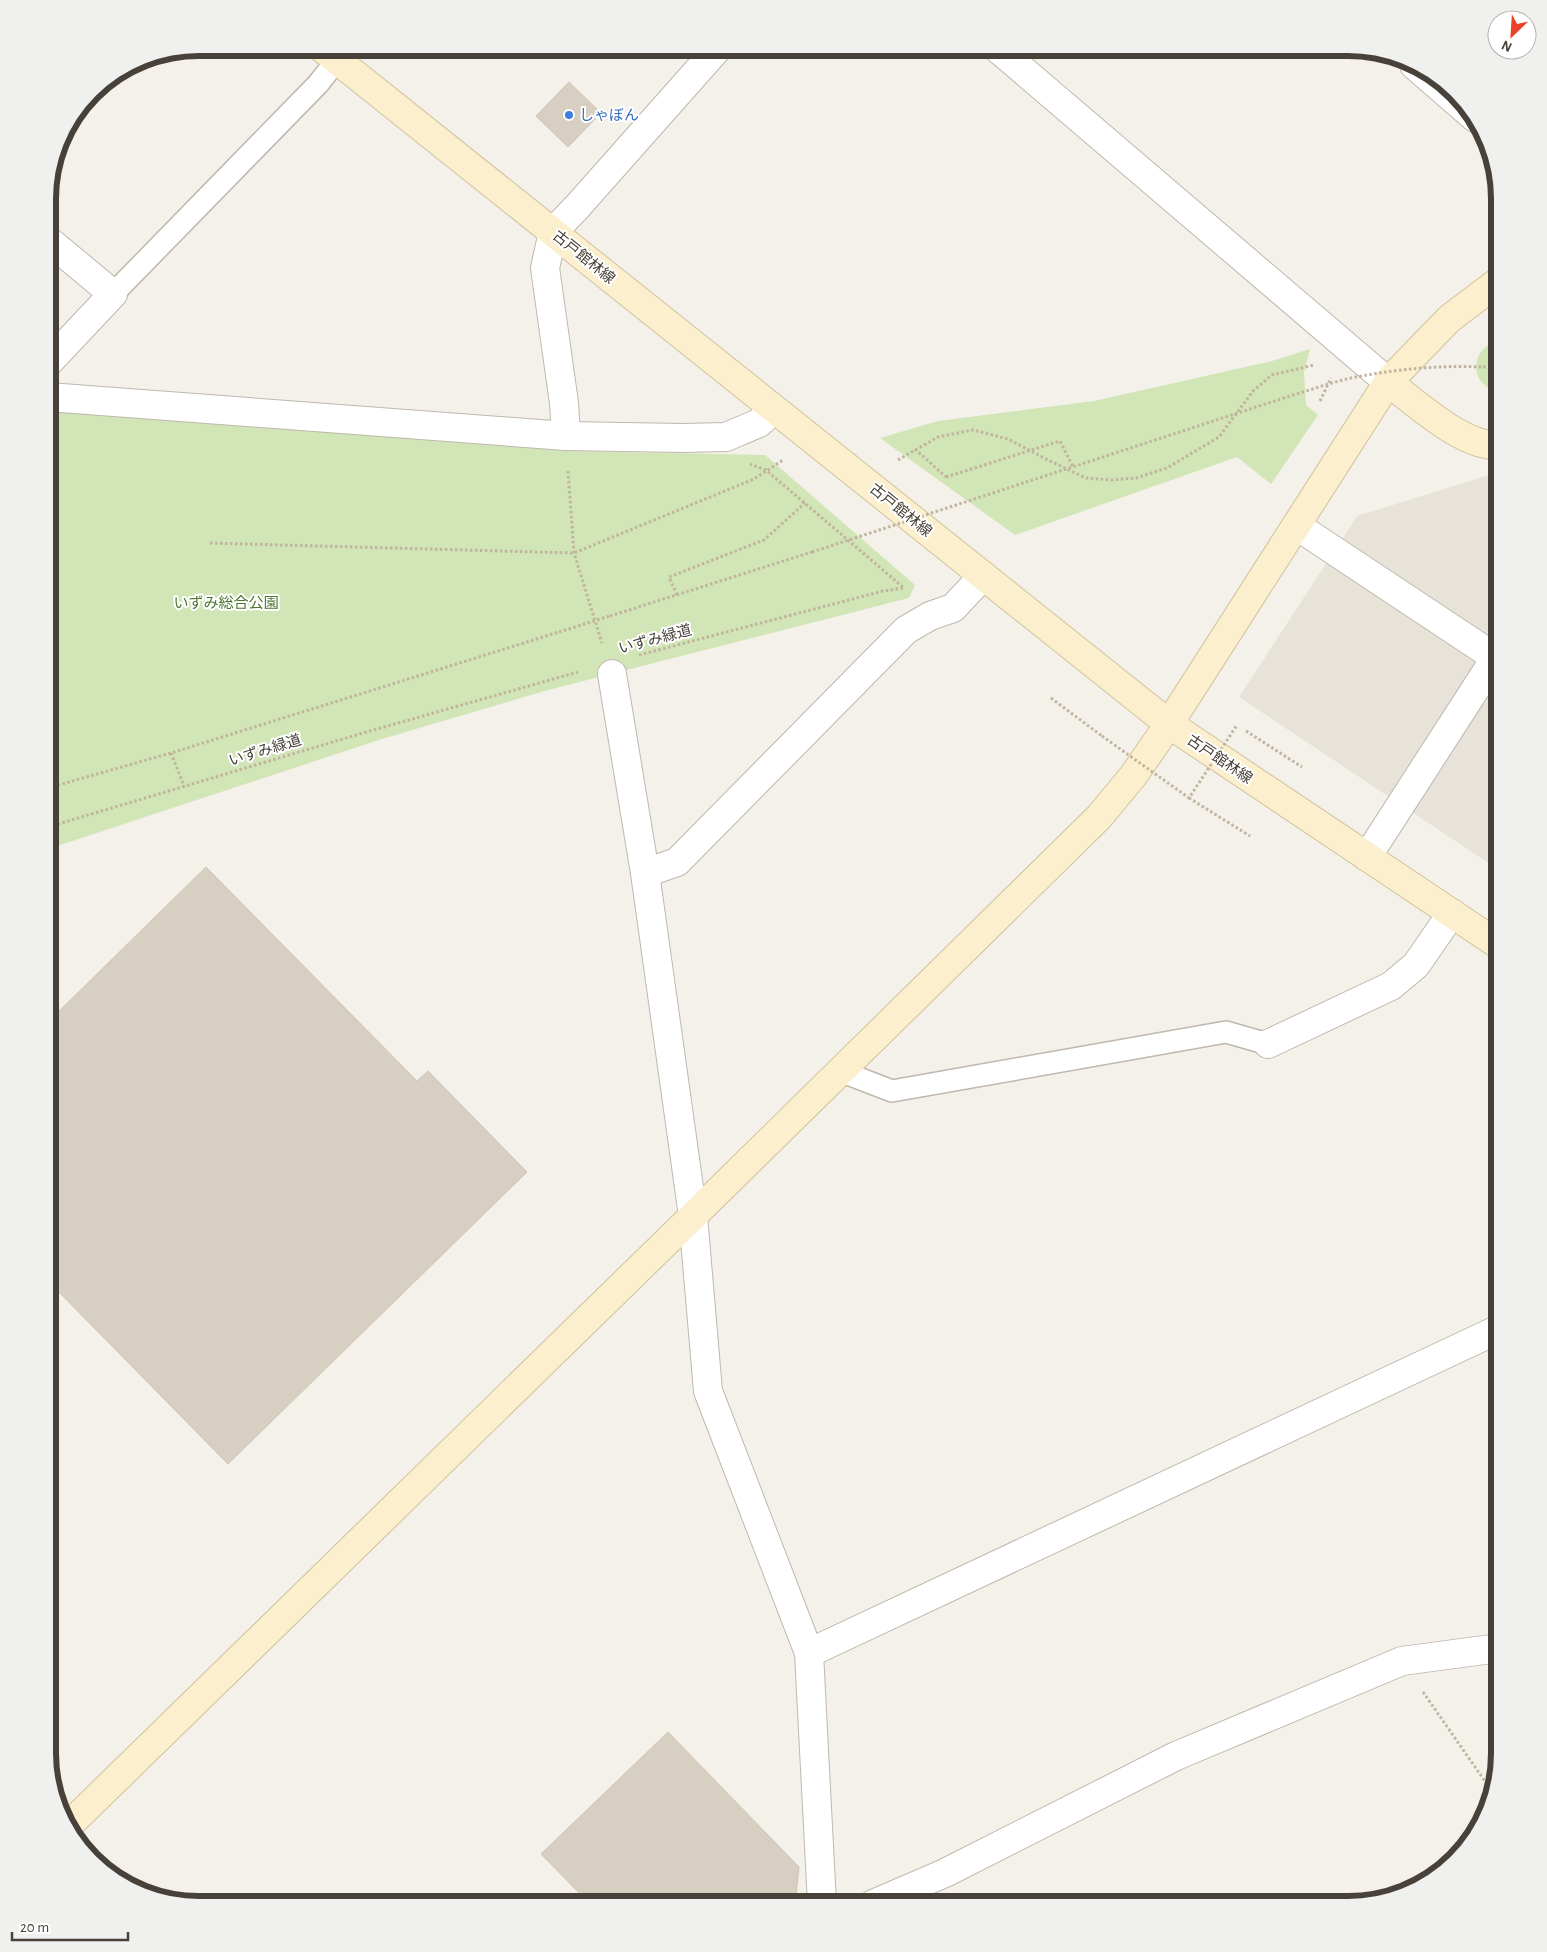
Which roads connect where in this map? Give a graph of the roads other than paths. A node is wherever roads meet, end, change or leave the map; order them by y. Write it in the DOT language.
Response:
graph roads {
  1 [pos="329,57"];
  2 [pos="334,57"];
  3 [pos="710,57"];
  4 [pos="1008,57"];
  5 [pos="553,232"];
  6 [pos="57,247"];
  7 [pos="1491,288"];
  8 [pos="113,294"];
  9 [pos="57,354"];
  10 [pos="1388,382"];
  11 [pos="57,398"];
  12 [pos="774,409"];
  13 [pos="566,436"];
  14 [pos="1491,446"];
  15 [pos="1297,526"];
  16 [pos="983,576"];
  17 [pos="1491,653"];
  18 [pos="610,669"];
  19 [pos="1491,669"];
  20 [pos="1169,724"];
  21 [pos="1367,857"];
  22 [pos="646,873"];
  23 [pos="1452,913"];
  24 [pos="1491,939"];
  25 [pos="1268,1044"];
  26 [pos="840,1071"];
  27 [pos="693,1216"];
  28 [pos="1491,1332"];
  29 [pos="1491,1649"];
  30 [pos="809,1653"];
  31 [pos="74,1821"];
  32 [pos="822,1896"];
  33 [pos="892,1896"];
  1 -- 8 [label="lane"];
  2 -- 5 [label="street, 古戸館林線"];
  3 -- 5 [label="street"];
  4 -- 10 [label="street"];
  5 -- 12 [label="street, 古戸館林線"];
  5 -- 13 [label="street"];
  6 -- 8 [label="street"];
  7 -- 10 [label="street"];
  8 -- 9 [label="street"];
  10 -- 14 [label="street"];
  10 -- 15 [label="street"];
  11 -- 13 [label="street"];
  12 -- 13 [label="street"];
  12 -- 16 [label="street, 古戸館林線"];
  15 -- 17 [label="street"];
  15 -- 20 [label="street"];
  16 -- 20 [label="street, 古戸館林線"];
  16 -- 22 [label="street"];
  18 -- 22 [label="street"];
  19 -- 21 [label="street"];
  20 -- 21 [label="street, 古戸館林線"];
  20 -- 26 [label="street"];
  21 -- 23 [label="street, 古戸館林線"];
  22 -- 27 [label="street"];
  23 -- 24 [label="street, 古戸館林線"];
  23 -- 25 [label="street"];
  25 -- 26 [label="lane"];
  26 -- 27 [label="street"];
  27 -- 30 [label="street"];
  27 -- 31 [label="street"];
  28 -- 30 [label="street"];
  29 -- 33 [label="street"];
  30 -- 32 [label="street"];
}
